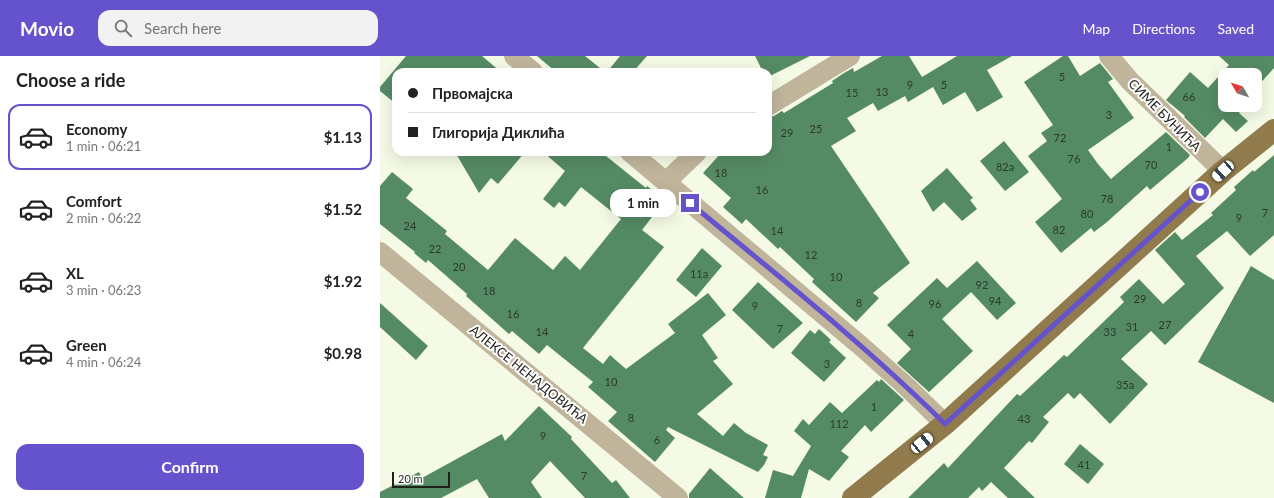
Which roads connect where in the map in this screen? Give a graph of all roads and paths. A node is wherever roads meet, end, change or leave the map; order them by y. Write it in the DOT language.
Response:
graph roads {
  1 [pos="514,56"];
  2 [pos="850,56"];
  3 [pos="1109,56"];
  4 [pos="528,68"];
  5 [pos="772,104"];
  6 [pos="1274,130"];
  7 [pos="635,156"];
  8 [pos="693,156"];
  9 [pos="1223,171"];
  10 [pos="666,182"];
  11 [pos="380,252"];
  12 [pos="945,424"];
  13 [pos="678,498"];
  14 [pos="853,498"];
  1 -- 4 [label="street"];
  2 -- 5 [label="street"];
  3 -- 9 [label="street, СИМЕ БУНИЋА"];
  6 -- 9 [label="main road"];
  7 -- 10 [label="street"];
  8 -- 10 [label="street"];
  9 -- 12 [label="main road"];
  10 -- 12 [label="street"];
  11 -- 13 [label="street, АЛЕКСЕ НЕНАДОВИЋА"];
  12 -- 14 [label="main road"];
}
